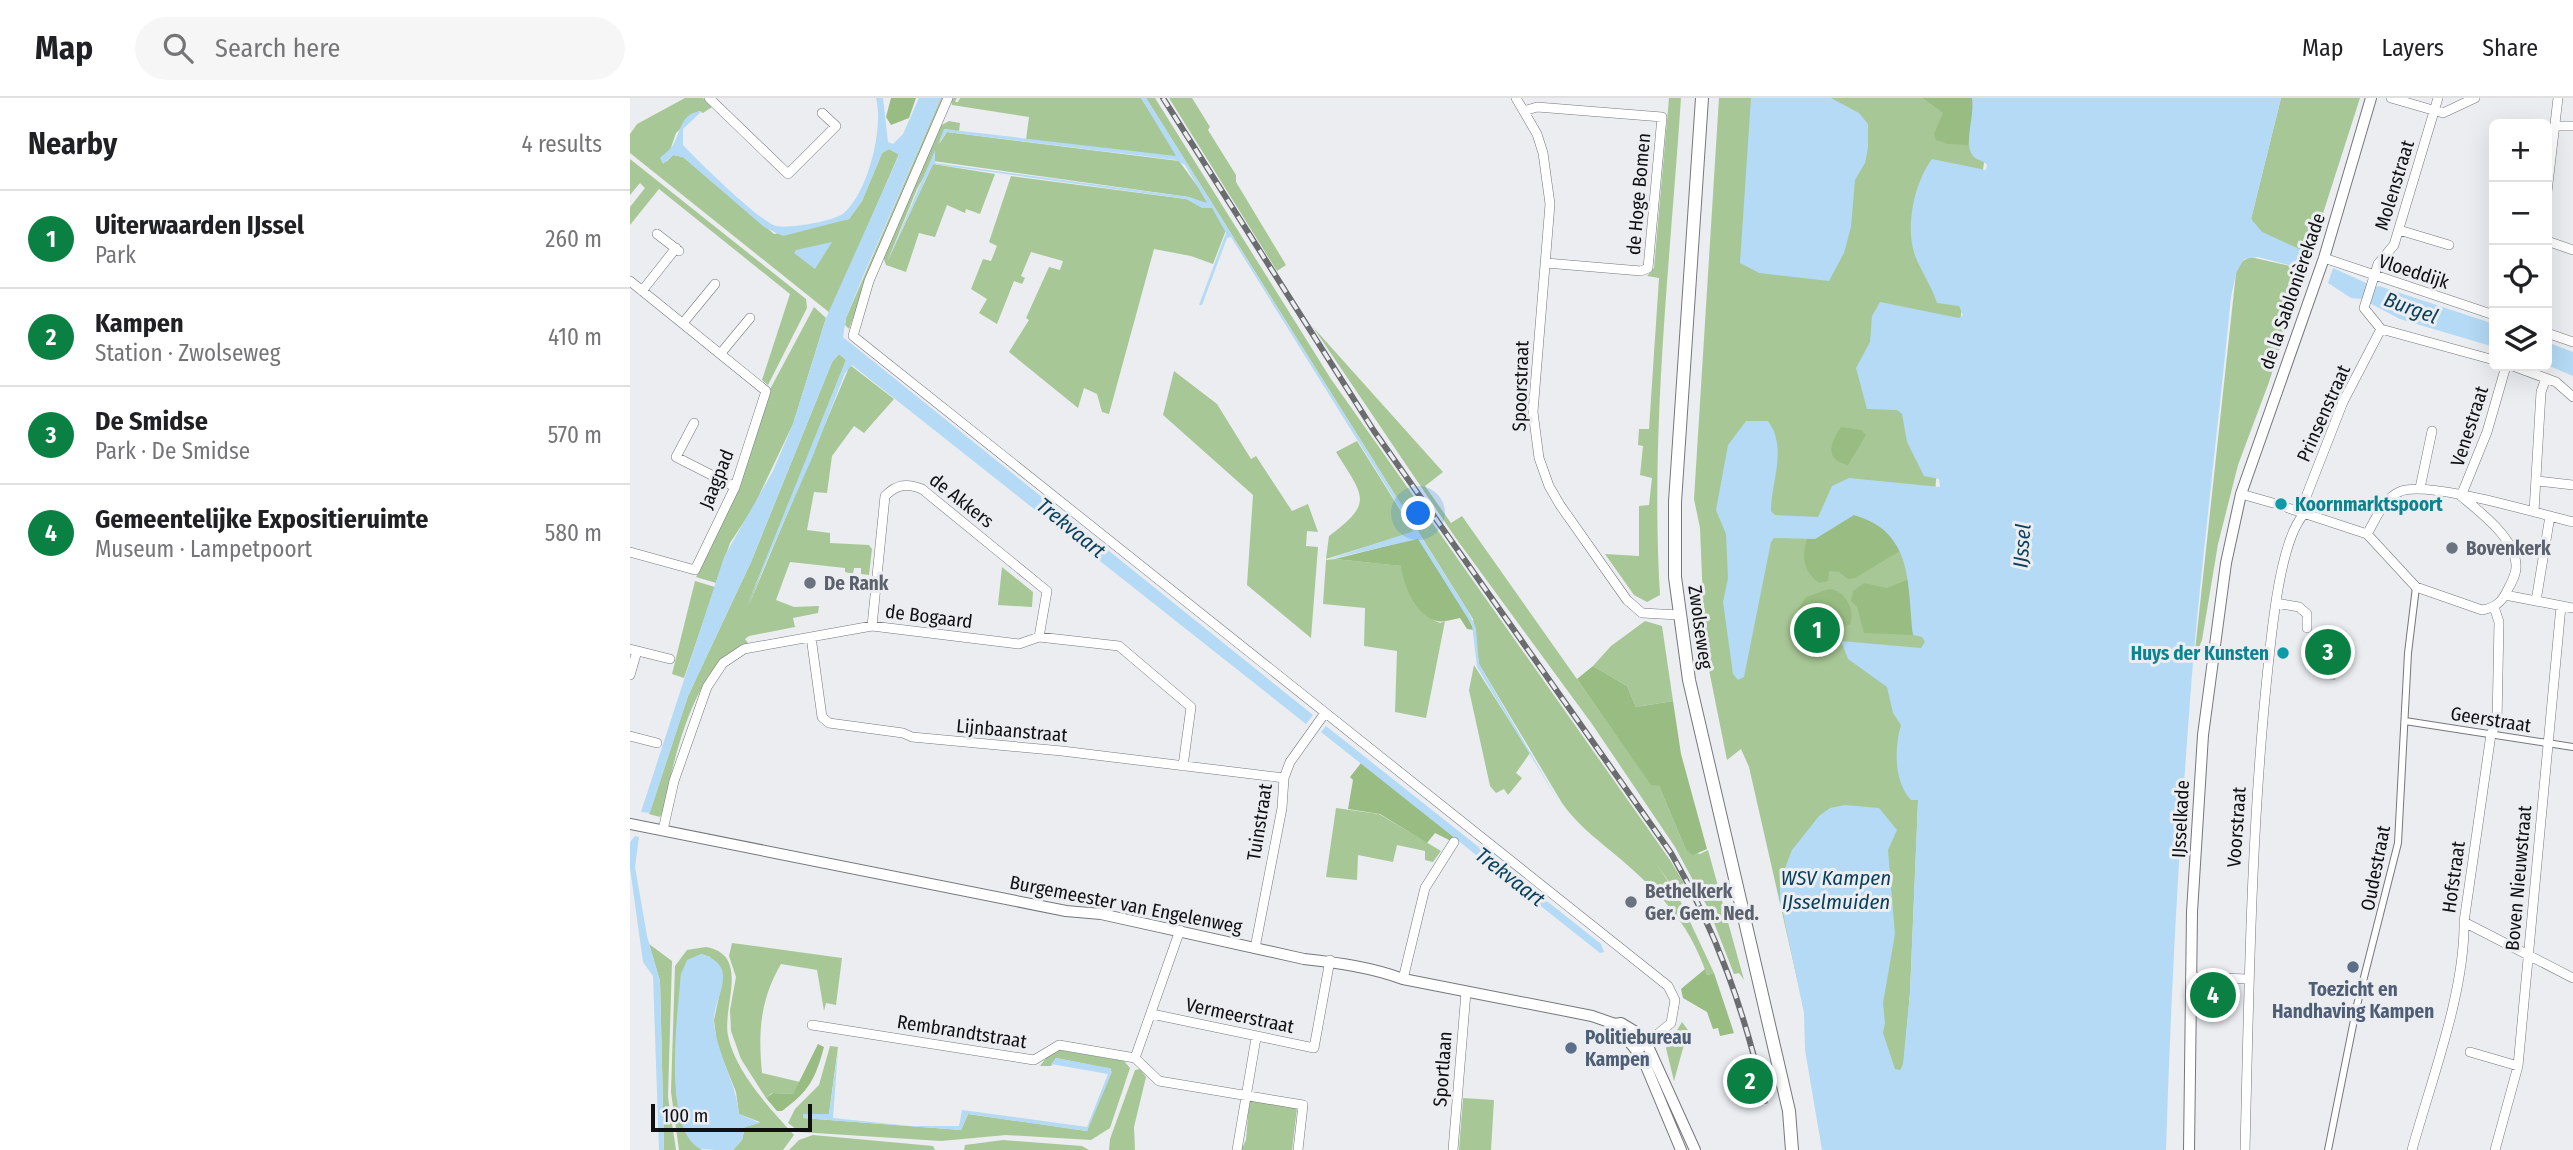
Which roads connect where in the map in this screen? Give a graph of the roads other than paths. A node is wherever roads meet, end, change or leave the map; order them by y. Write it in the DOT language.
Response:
graph roads {
  1 [pos="709,98"];
  2 [pos="948,98"];
  3 [pos="1516,98"];
  4 [pos="1702,98"];
  5 [pos="2371,98"];
  6 [pos="2391,98"];
  7 [pos="2438,98"];
  8 [pos="2475,98"];
  9 [pos="2558,98"];
  10 [pos="1524,111"];
  11 [pos="2434,111"];
  12 [pos="822,113"];
  13 [pos="2555,126"];
  14 [pos="2573,127"];
  15 [pos="2548,182"];
  16 [pos="2399,230"];
  17 [pos="657,234"];
  18 [pos="2552,243"];
  19 [pos="2449,245"];
  20 [pos="2573,250"];
  21 [pos="2323,258"];
  22 [pos="1546,263"];
  23 [pos="2372,280"];
  24 [pos="630,281"];
  25 [pos="716,284"];
  26 [pos="642,290"];
  27 [pos="2489,314"];
  28 [pos="750,318"];
  29 [pos="683,323"];
  30 [pos="2381,329"];
  31 [pos="2552,335"];
  32 [pos="2573,342"];
  33 [pos="721,353"];
  34 [pos="2489,359"];
  35 [pos="2505,371"];
  36 [pos="2527,371"];
  37 [pos="2546,378"];
  38 [pos="2573,397"];
  39 [pos="694,423"];
  40 [pos="2432,431"];
  41 [pos="2537,481"];
  42 [pos="2573,485"];
  43 [pos="735,487"];
  44 [pos="2420,488"];
  45 [pos="2241,494"];
  46 [pos="2461,496"];
  47 [pos="2273,503"];
  48 [pos="2288,508"];
  49 [pos="2534,512"];
  50 [pos="2304,514"];
  51 [pos="2550,516"];
  52 [pos="2573,522"];
  53 [pos="2367,534"];
  54 [pos="630,552"];
  55 [pos="2416,587"];
  56 [pos="2505,595"];
  57 [pos="2536,601"];
  58 [pos="2276,603"];
  59 [pos="2561,606"];
  60 [pos="2494,607"];
  61 [pos="2573,608"];
  62 [pos="1679,615"];
  63 [pos="872,626"];
  64 [pos="2307,628"];
  65 [pos="811,637"];
  66 [pos="1039,637"];
  67 [pos="634,650"];
  68 [pos="670,659"];
  69 [pos="630,675"];
  70 [pos="1325,713"];
  71 [pos="2405,721"];
  72 [pos="2491,734"];
  73 [pos="630,736"];
  74 [pos="657,743"];
  75 [pos="2547,743"];
  76 [pos="2573,747"];
  77 [pos="1183,766"];
  78 [pos="1284,778"];
  79 [pos="630,824"];
  80 [pos="663,830"];
  81 [pos="1454,842"];
  82 [pos="2464,922"];
  83 [pos="1180,930"];
  84 [pos="1255,948"];
  85 [pos="2529,953"];
  86 [pos="1329,965"];
  87 [pos="2191,977"];
  88 [pos="2248,978"];
  89 [pos="2573,978"];
  90 [pos="1403,979"];
  91 [pos="1466,992"];
  92 [pos="1152,1014"];
  93 [pos="812,1025"];
  94 [pos="1256,1038"];
  95 [pos="1642,1047"];
  96 [pos="2470,1052"];
  97 [pos="1135,1058"];
  98 [pos="2518,1066"];
  99 [pos="1245,1095"];
  100 [pos="1237,1150"];
  101 [pos="1297,1150"];
  102 [pos="1453,1150"];
  103 [pos="1681,1150"];
  104 [pos="1695,1150"];
  105 [pos="1792,1150"];
  106 [pos="2189,1150"];
  107 [pos="2245,1150"];
  108 [pos="2328,1150"];
  109 [pos="2413,1150"];
  110 [pos="2496,1150"];
  1 -- 12 [label="street"];
  2 -- 70 [label="street"];
  3 -- 10 [label="street, Spoorstraat"];
  4 -- 62 [label="main road, Zwolseweg"];
  5 -- 21 [label="street, de la Sablonièrekade"];
  6 -- 11 [label="street"];
  7 -- 11 [label="street, Molenstraat"];
  8 -- 11 [label="street"];
  9 -- 13 [label="street"];
  10 -- 22 [label="street, Spoorstraat"];
  10 -- 22 [label="street, de Hoge Bomen"];
  11 -- 16 [label="street, Molenstraat"];
  13 -- 14 [label="street"];
  13 -- 15 [label="street"];
  16 -- 19 [label="street"];
  16 -- 23 [label="street, Molenstraat"];
  17 -- 26 [label="street"];
  18 -- 20 [label="street"];
  21 -- 23 [label="street, Vloeddijk"];
  21 -- 45 [label="street, de la Sablonièrekade"];
  22 -- 62 [label="street, Spoorstraat"];
  23 -- 27 [label="street, Vloeddijk"];
  23 -- 30 [label="street, Molenstraat"];
  24 -- 26 [label="street, Jaagpad"];
  25 -- 29 [label="street"];
  26 -- 29 [label="street, Jaagpad"];
  28 -- 33 [label="street"];
  29 -- 33 [label="street, Jaagpad"];
  30 -- 34 [label="street"];
  30 -- 50 [label="street, Prinsenstraat"];
  31 -- 32 [label="street"];
  33 -- 43 [label="street, Jaagpad"];
  35 -- 46 [label="street, Venestraat"];
  36 -- 37 [label="street"];
  37 -- 38 [label="street"];
  37 -- 41 [label="street"];
  39 -- 43 [label="street"];
  40 -- 44 [label="street"];
  41 -- 42 [label="street"];
  41 -- 49 [label="street"];
  43 -- 54 [label="street, Jaagpad"];
  44 -- 46 [label="street"];
  44 -- 53 [label="street"];
  45 -- 47 [label="street"];
  45 -- 87 [label="street, IJsselkade"];
  46 -- 49 [label="street"];
  46 -- 56 [label="street"];
  48 -- 50 [label="street"];
  49 -- 51 [label="street"];
  50 -- 53 [label="street"];
  50 -- 58 [label="street, Voorstraat"];
  51 -- 52 [label="street"];
  51 -- 57 [label="street"];
  53 -- 55 [label="street"];
  55 -- 60 [label="street"];
  55 -- 71 [label="street, Oudestraat"];
  56 -- 57 [label="street"];
  56 -- 60 [label="street"];
  57 -- 59 [label="street"];
  58 -- 64 [label="street"];
  58 -- 88 [label="street, Voorstraat"];
  59 -- 61 [label="street"];
  59 -- 75 [label="street, Boven Nieuwstraat"];
  60 -- 72 [label="street, Hofstraat"];
  62 -- 105 [label="main road, Zwolseweg"];
  63 -- 65 [label="street, de Bogaard"];
  63 -- 66 [label="street, de Bogaard"];
  63 -- 66 [label="street, de Akkers"];
  65 -- 77 [label="street, Lijnbaanstraat"];
  65 -- 80 [label="street, de Bogaard"];
  66 -- 77 [label="street, de Bogaard"];
  67 -- 68 [label="street"];
  67 -- 69 [label="street"];
  70 -- 78 [label="street, Tuinstraat"];
  70 -- 95 [label="street"];
  71 -- 72 [label="street, Geerstraat"];
  71 -- 108 [label="street, Oudestraat"];
  72 -- 75 [label="street, Geerstraat"];
  72 -- 82 [label="street, Hofstraat"];
  73 -- 74 [label="street"];
  75 -- 76 [label="street, Geerstraat"];
  75 -- 85 [label="street, Boven Nieuwstraat"];
  77 -- 78 [label="street, Lijnbaanstraat"];
  78 -- 84 [label="street, Tuinstraat"];
  79 -- 80 [label="street, Burgemeester van Engelenweg"];
  80 -- 83 [label="street, Burgemeester van Engelenweg"];
  81 -- 90 [label="street"];
  82 -- 85 [label="street"];
  82 -- 109 [label="street, Hofstraat"];
  83 -- 84 [label="street, Burgemeester van Engelenweg"];
  83 -- 92 [label="street"];
  84 -- 86 [label="street, Burgemeester van Engelenweg"];
  85 -- 89 [label="street"];
  85 -- 98 [label="street, Boven Nieuwstraat"];
  86 -- 90 [label="street, Burgemeester van Engelenweg"];
  86 -- 94 [label="street, Vermeerstraat"];
  87 -- 88 [label="street"];
  87 -- 106 [label="street, IJsselkade"];
  88 -- 107 [label="street, Voorstraat"];
  90 -- 91 [label="street, Burgemeester van Engelenweg"];
  91 -- 95 [label="street, Burgemeester van Engelenweg"];
  91 -- 102 [label="street, Sportlaan"];
  92 -- 94 [label="street, Vermeerstraat"];
  92 -- 97 [label="street"];
  93 -- 97 [label="street, Rembrandtstraat"];
  94 -- 99 [label="street"];
  95 -- 103 [label="street"];
  95 -- 104 [label="street"];
  96 -- 98 [label="street"];
  97 -- 99 [label="street"];
  98 -- 110 [label="street, Boven Nieuwstraat"];
  99 -- 100 [label="street"];
  99 -- 101 [label="street"];
}
